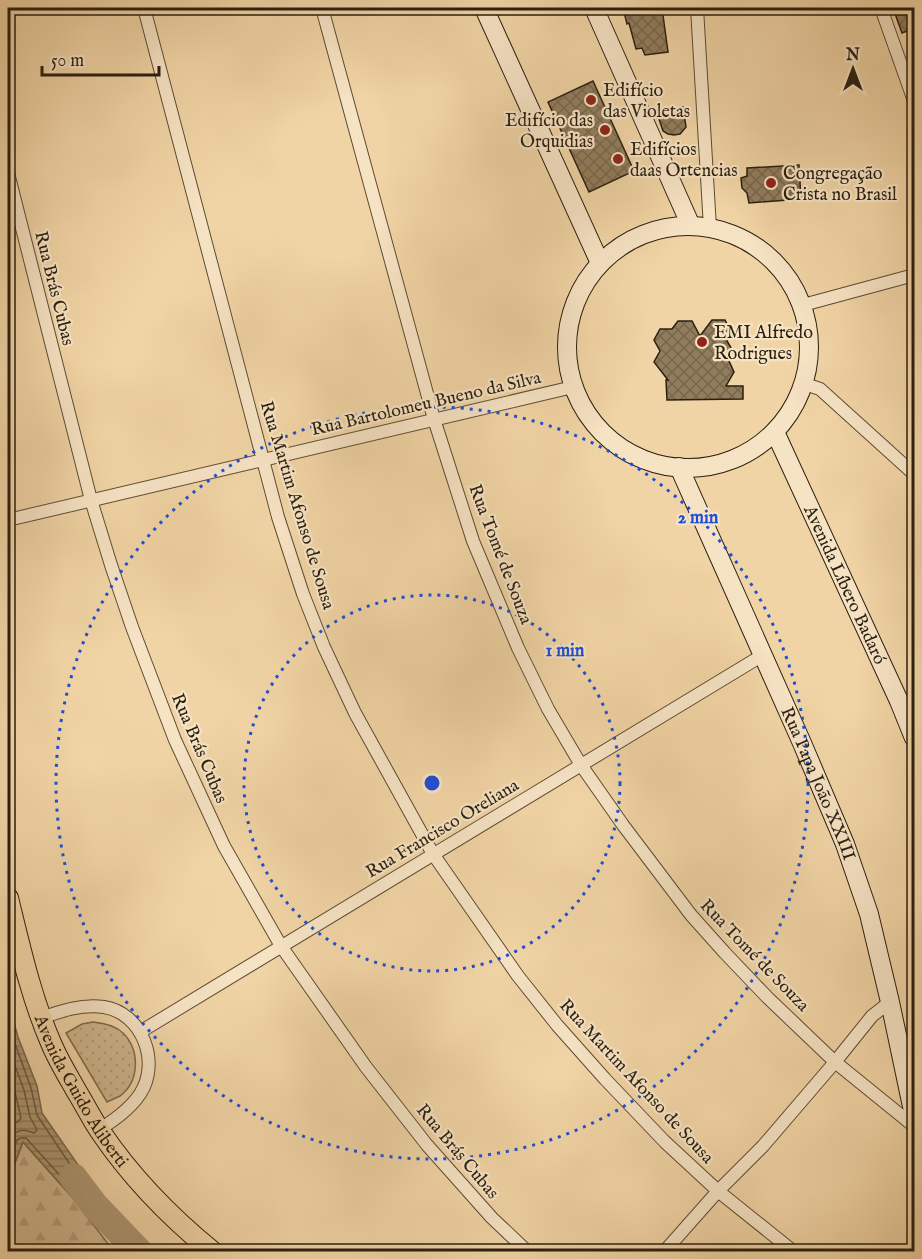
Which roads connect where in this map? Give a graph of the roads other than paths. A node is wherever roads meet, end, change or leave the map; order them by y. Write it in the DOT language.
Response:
graph roads {
  1 [pos="144,8"];
  2 [pos="322,8"];
  3 [pos="484,8"];
  4 [pos="594,8"];
  5 [pos="697,8"];
  6 [pos="881,8"];
  7 [pos="915,101"];
  8 [pos="8,173"];
  9 [pos="691,226"];
  10 [pos="710,228"];
  11 [pos="600,263"];
  12 [pos="915,275"];
  13 [pos="803,305"];
  14 [pos="804,384"];
  15 [pos="573,387"];
  16 [pos="434,419"];
  17 [pos="775,432"];
  18 [pos="262,460"];
  19 [pos="679,467"];
  20 [pos="915,474"];
  21 [pos="91,500"];
  22 [pos="8,519"];
  23 [pos="763,655"];
  24 [pos="899,701"];
  25 [pos="915,714"];
  26 [pos="915,738"];
  27 [pos="581,765"];
  28 [pos="433,854"];
  29 [pos="8,898"];
  30 [pos="281,946"];
  31 [pos="890,1002"];
  32 [pos="41,1018"];
  33 [pos="140,1032"];
  34 [pos="835,1062"];
  35 [pos="915,1116"];
  36 [pos="915,1126"];
  37 [pos="99,1130"];
  38 [pos="718,1191"];
  39 [pos="213,1251"];
  40 [pos="528,1251"];
  41 [pos="664,1251"];
  42 [pos="794,1251"];
  1 -- 18 [label="street, Rua Martim Afonso de Sousa"];
  2 -- 16 [label="street, Rua Tomé de Souza"];
  3 -- 11 [label="street"];
  4 -- 9 [label="street"];
  5 -- 10 [label="street"];
  6 -- 7 [label="street"];
  8 -- 21 [label="street, Rua Brás Cubas"];
  9 -- 10 [label="street"];
  9 -- 11 [label="street"];
  10 -- 13 [label="street"];
  11 -- 15 [label="street"];
  12 -- 13 [label="street"];
  13 -- 14 [label="street"];
  14 -- 17 [label="street"];
  14 -- 20 [label="street"];
  15 -- 16 [label="street, Rua Bartolomeu Bueno da Silva"];
  15 -- 19 [label="street"];
  16 -- 18 [label="street, Rua Bartolomeu Bueno da Silva"];
  16 -- 27 [label="street, Rua Tomé de Souza"];
  17 -- 19 [label="street"];
  17 -- 24 [label="street, Avenida Líbero Badaró"];
  18 -- 21 [label="street, Rua Bartolomeu Bueno da Silva"];
  18 -- 28 [label="street, Rua Martim Afonso de Sousa"];
  19 -- 23 [label="street, Rua Papa João XXIII"];
  21 -- 22 [label="street, Rua Bartolomeu Bueno da Silva"];
  21 -- 30 [label="street, Rua Brás Cubas"];
  23 -- 27 [label="street, Rua Francisco Oreliana"];
  23 -- 31 [label="street, Rua Papa João XXIII"];
  24 -- 25 [label="street"];
  24 -- 26 [label="street, Avenida Líbero Badaró"];
  27 -- 28 [label="street, Rua Francisco Oreliana"];
  27 -- 34 [label="street, Rua Tomé de Souza"];
  28 -- 30 [label="street, Rua Francisco Oreliana"];
  28 -- 38 [label="street, Rua Martim Afonso de Sousa"];
  29 -- 32 [label="main road, Avenida Guido Aliberti"];
  30 -- 33 [label="street, Rua Francisco Oreliana"];
  30 -- 40 [label="street, Rua Brás Cubas"];
  31 -- 34 [label="street"];
  31 -- 35 [label="street, Rua Papa João XXIII"];
  32 -- 33 [label="street"];
  32 -- 37 [label="main road, Avenida Guido Aliberti"];
  33 -- 37 [label="street"];
  34 -- 36 [label="street, Rua Tomé de Souza"];
  34 -- 38 [label="street"];
  37 -- 39 [label="main road, Avenida Guido Aliberti"];
  38 -- 41 [label="street"];
  38 -- 42 [label="street, Rua Martim Afonso de Sousa"];
}
